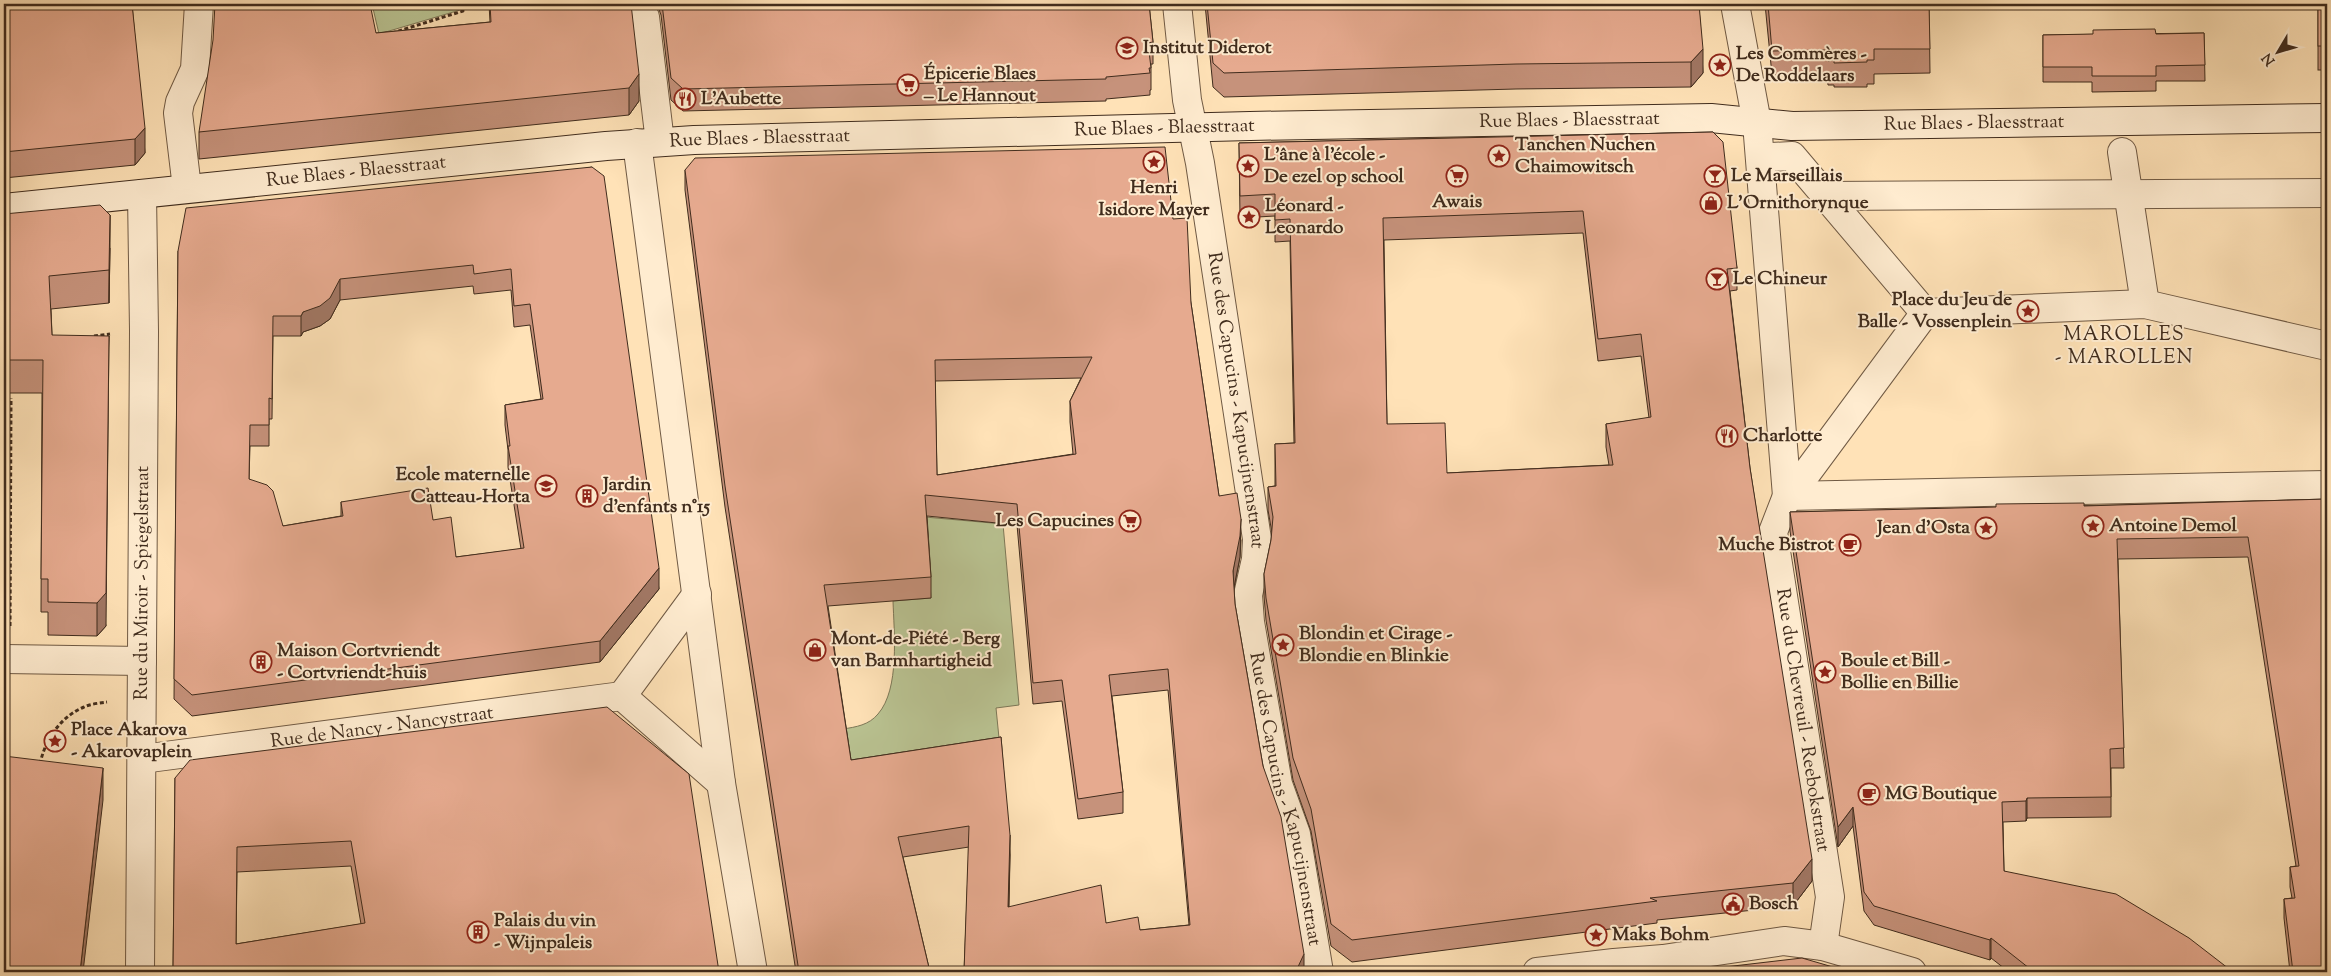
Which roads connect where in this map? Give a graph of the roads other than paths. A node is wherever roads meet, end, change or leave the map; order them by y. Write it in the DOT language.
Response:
graph roads {
  1 [pos="199,4"];
  2 [pos="636,4"];
  3 [pos="1177,4"];
  4 [pos="1735,4"];
  5 [pos="2327,118"];
  6 [pos="1757,123"];
  7 [pos="1193,128"];
  8 [pos="648,143"];
  9 [pos="1785,151"];
  10 [pos="2122,152"];
  11 [pos="187,188"];
  12 [pos="2327,193"];
  13 [pos="142,194"];
  14 [pos="2128,194"];
  15 [pos="1826,196"];
  16 [pos="4,208"];
  17 [pos="2145,304"];
  18 [pos="1926,313"];
  19 [pos="2327,346"];
  20 [pos="2327,485"];
  21 [pos="1795,487"];
  22 [pos="697,594"];
  23 [pos="7,659"];
  24 [pos="142,661"];
  25 [pos="622,696"];
  26 [pos="142,759"];
  27 [pos="721,784"];
  28 [pos="1823,946"];
  29 [pos="1665,966"];
  30 [pos="140,972"];
  31 [pos="753,972"];
  32 [pos="1319,972"];
  33 [pos="1537,972"];
  34 [pos="1912,972"];
  1 -- 11 [label="street"];
  2 -- 8 [label="street"];
  3 -- 7 [label="street, Rue des Capucins - Kapucijnenstraat"];
  4 -- 6 [label="street"];
  5 -- 6 [label="street, Rue Blaes - Blaesstraat"];
  6 -- 7 [label="street, Rue Blaes - Blaesstraat"];
  6 -- 21 [label="street"];
  7 -- 8 [label="street, Rue Blaes - Blaesstraat"];
  7 -- 32 [label="street, Rue des Capucins - Kapucijnenstraat"];
  8 -- 11 [label="street, Rue Blaes - Blaesstraat"];
  8 -- 22 [label="street"];
  9 -- 15 [label="street"];
  10 -- 14 [label="street"];
  11 -- 13 [label="street, Rue Blaes - Blaesstraat"];
  12 -- 14 [label="street"];
  13 -- 16 [label="street, Rue Blaes - Blaesstraat"];
  13 -- 24 [label="street, Rue du Miroir - Spiegelstraat"];
  14 -- 15 [label="street"];
  14 -- 17 [label="street"];
  15 -- 18 [label="street"];
  17 -- 18 [label="street"];
  17 -- 19 [label="street"];
  18 -- 21 [label="street"];
  20 -- 21 [label="street"];
  21 -- 28 [label="street, Rue du Chevreuil - Reebokstraat"];
  22 -- 25 [label="street"];
  22 -- 27 [label="street"];
  23 -- 24 [label="street"];
  24 -- 26 [label="street, Rue du Miroir - Spiegelstraat"];
  25 -- 26 [label="street, Rue de Nancy - Nancystraat"];
  25 -- 27 [label="street"];
  26 -- 30 [label="street, Rue du Miroir - Spiegelstraat"];
  27 -- 31 [label="street"];
  28 -- 29 [label="street"];
  28 -- 34 [label="street"];
  29 -- 33 [label="street"];
}
